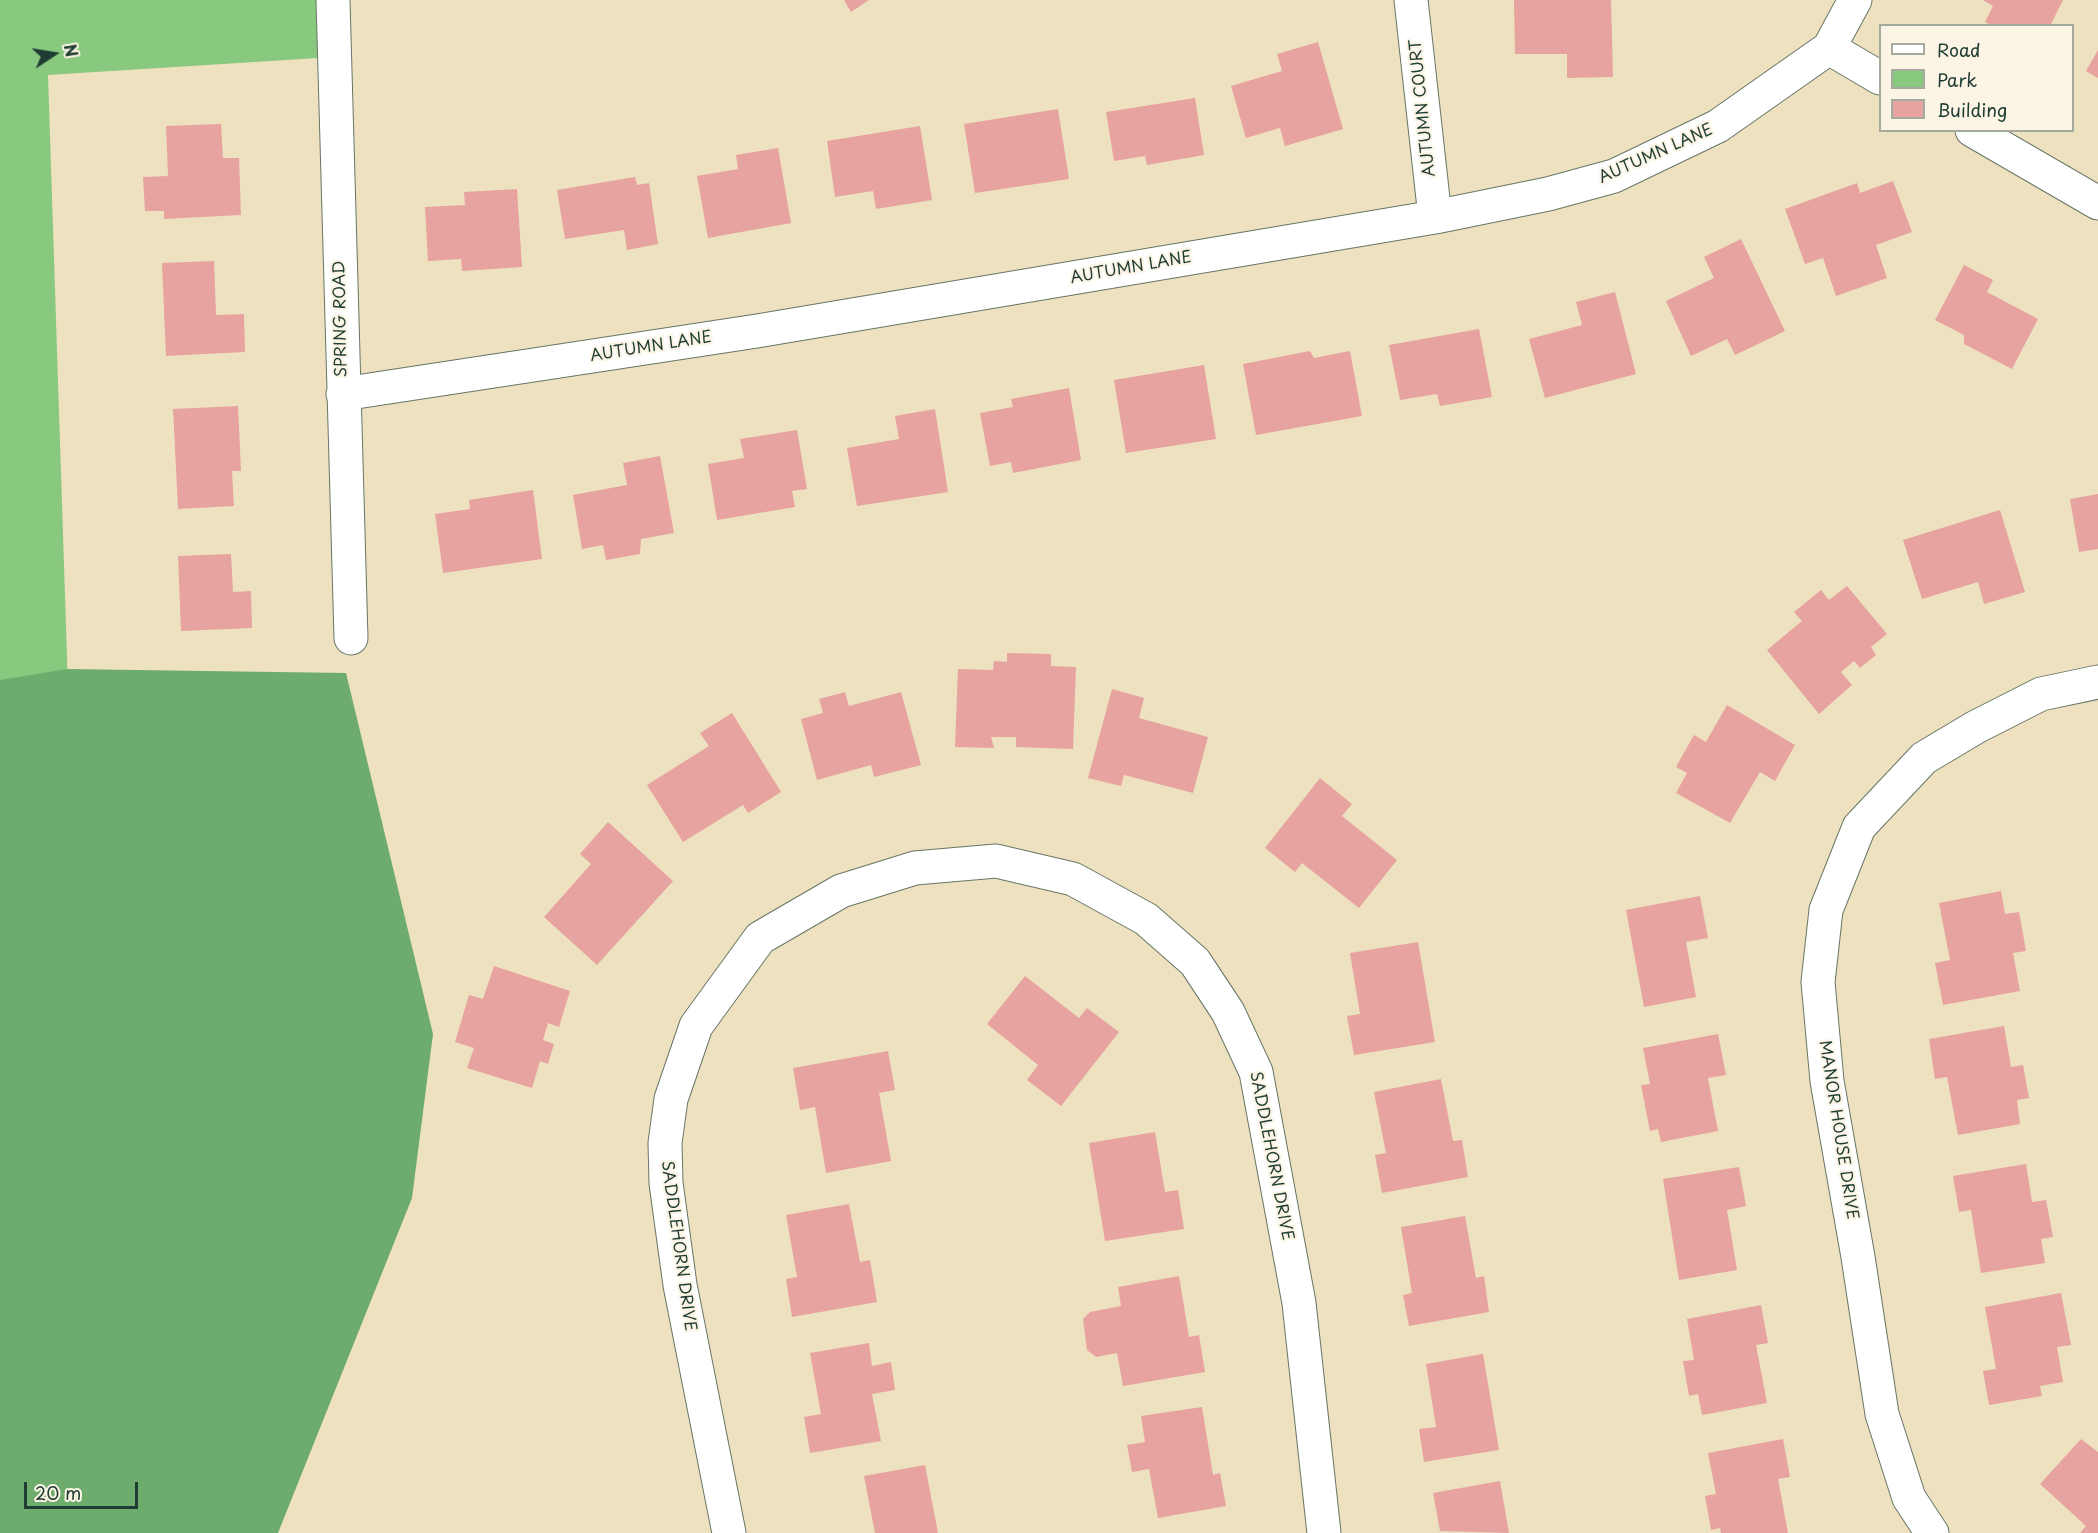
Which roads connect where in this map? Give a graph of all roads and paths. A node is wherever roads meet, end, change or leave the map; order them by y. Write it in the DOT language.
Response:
graph roads {
  1 [pos="333,0"];
  2 [pos="1411,0"];
  3 [pos="1855,0"];
  4 [pos="1829,48"];
  5 [pos="1879,77"];
  6 [pos="1975,132"];
  7 [pos="2098,203"];
  8 [pos="1435,217"];
  9 [pos="343,394"];
  10 [pos="351,638"];
  11 [pos="2098,682"];
  12 [pos="729,1533"];
  13 [pos="1324,1533"];
  14 [pos="1932,1533"];
  1 -- 9 [label="street, SPRING ROAD"];
  2 -- 8 [label="street, AUTUMN COURT"];
  3 -- 4 [label="street, AUTUMN LANE"];
  4 -- 5 [label="street"];
  4 -- 8 [label="street, AUTUMN LANE"];
  6 -- 7 [label="street"];
  8 -- 9 [label="street, AUTUMN LANE"];
  9 -- 10 [label="street, SPRING ROAD"];
  11 -- 14 [label="street, MANOR HOUSE DRIVE"];
  12 -- 13 [label="street, SADDLEHORN DRIVE"];
}
